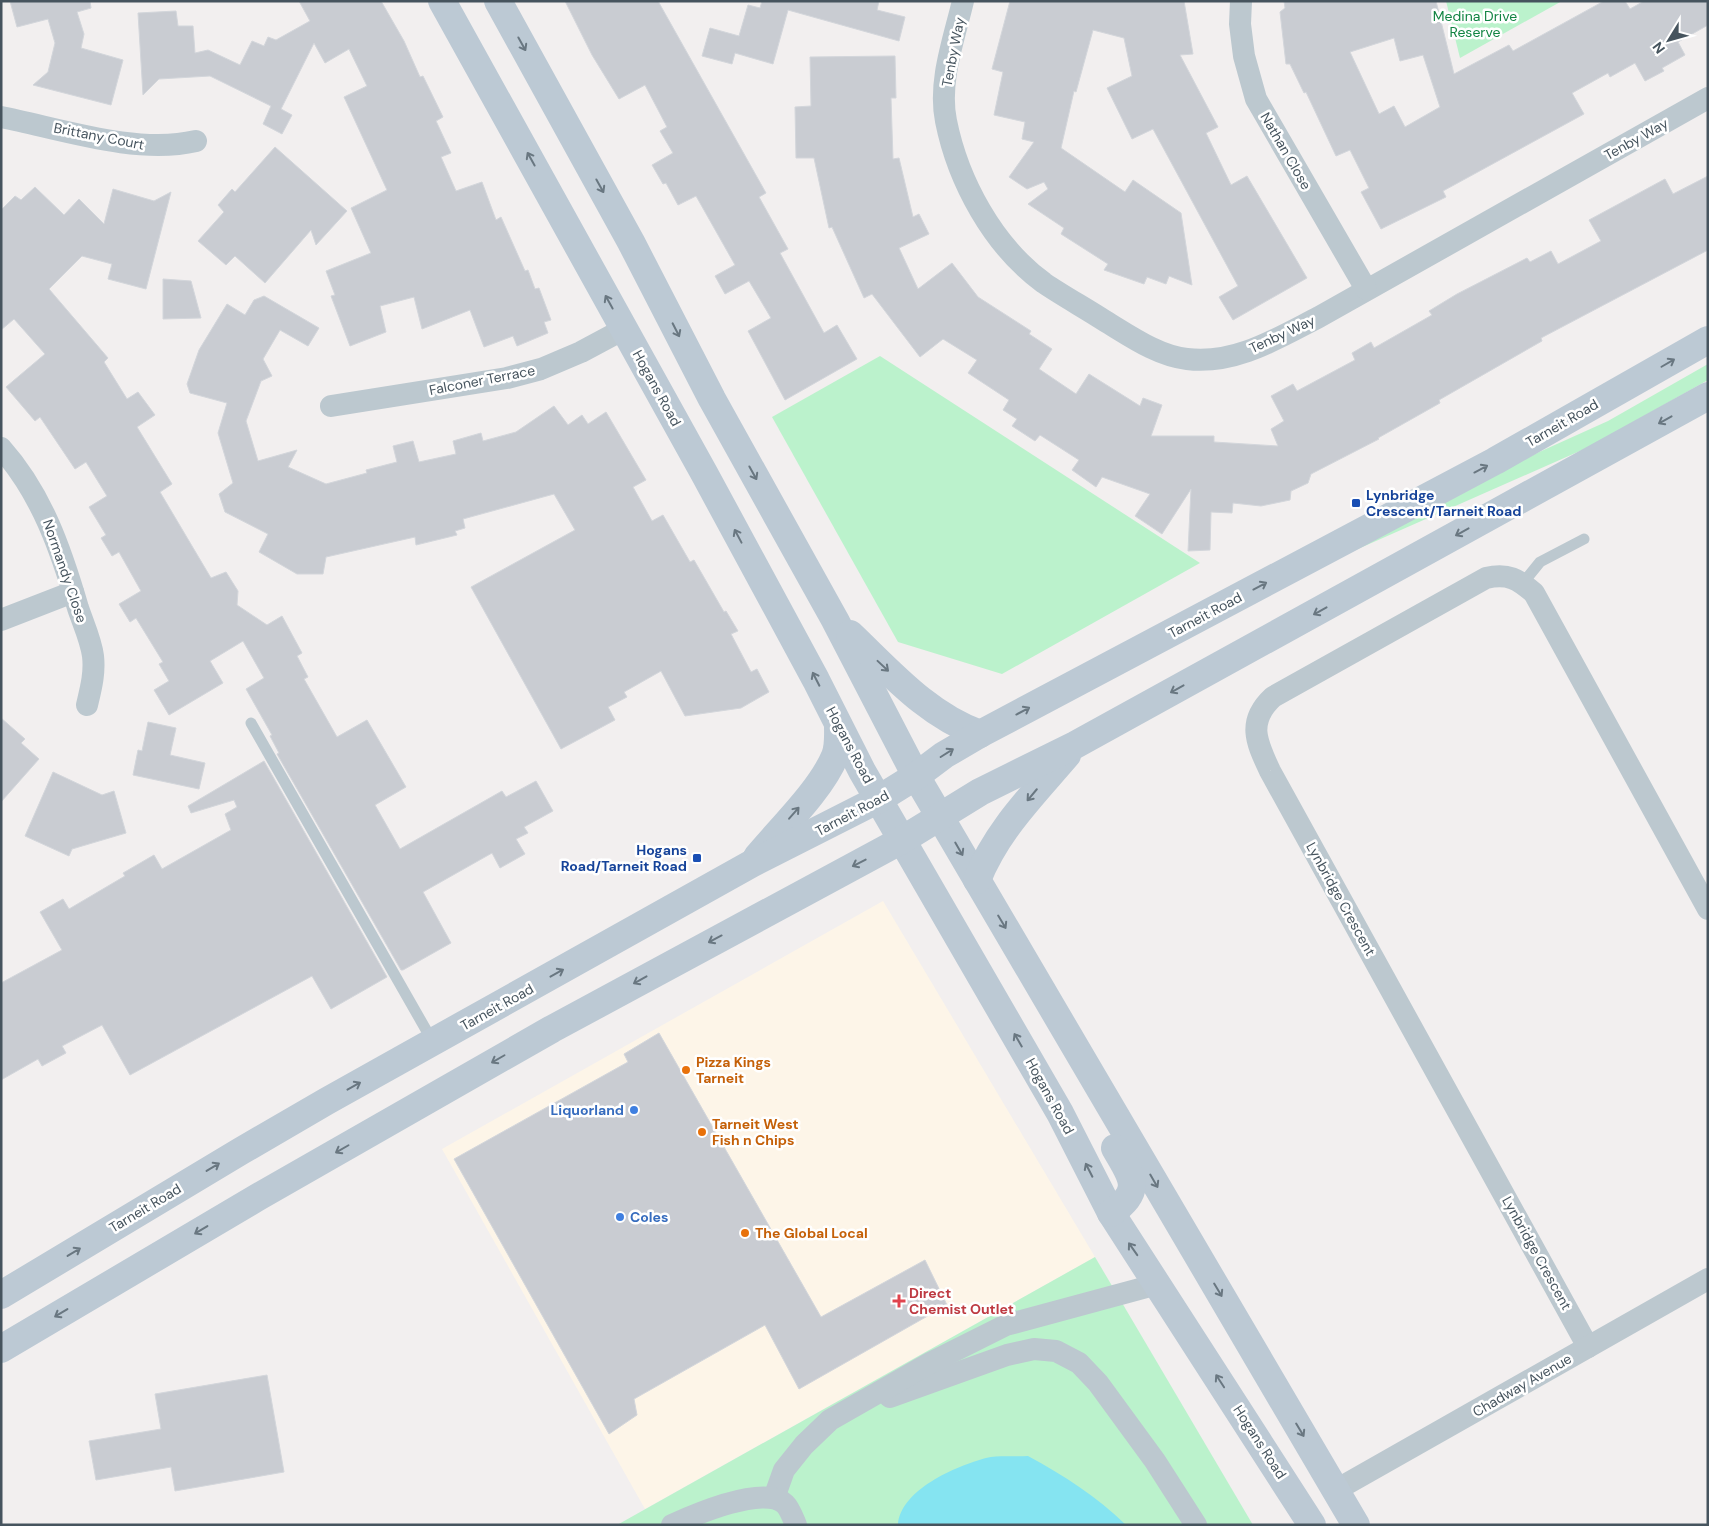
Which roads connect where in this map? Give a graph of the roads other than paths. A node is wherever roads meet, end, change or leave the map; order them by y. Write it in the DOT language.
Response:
graph roads {
  1 [pos="442,1"];
  2 [pos="498,1"];
  3 [pos="963,1"];
  4 [pos="1241,1"];
  5 [pos="1708,98"];
  6 [pos="1,117"];
  7 [pos="196,141"];
  8 [pos="1366,289"];
  9 [pos="624,329"];
  10 [pos="1708,340"];
  11 [pos="1708,396"];
  12 [pos="331,406"];
  13 [pos="1,448"];
  14 [pos="1584,539"];
  15 [pos="1523,583"];
  16 [pos="73,592"];
  17 [pos="1,620"];
  18 [pos="835,620"];
  19 [pos="87,705"];
  20 [pos="251,723"];
  21 [pos="838,725"];
  22 [pos="980,734"];
  23 [pos="1075,745"];
  24 [pos="916,776"];
  25 [pos="879,799"];
  26 [pos="940,817"];
  27 [pos="902,840"];
  28 [pos="751,864"];
  29 [pos="977,880"];
  30 [pos="1708,909"];
  31 [pos="1050,1003"];
  32 [pos="433,1042"];
  33 [pos="1111,1213"];
  34 [pos="1708,1279"];
  35 [pos="1158,1284"];
  36 [pos="1,1295"];
  37 [pos="1588,1347"];
  38 [pos="1,1349"];
  39 [pos="842,1413"];
  40 [pos="1275,1466"];
  41 [pos="1336,1490"];
  42 [pos="774,1498"];
  43 [pos="672,1525"];
  44 [pos="796,1525"];
  45 [pos="1196,1525"];
  46 [pos="1312,1525"];
  47 [pos="1356,1525"];
  9 -- 1 [label="main road, Hogans Road, one-way"];
  2 -- 18 [label="main road, one-way"];
  3 -- 8 [label="street, Tenby Way"];
  4 -- 8 [label="street, Nathan Close"];
  5 -- 8 [label="street, Tenby Way"];
  6 -- 7 [label="street, Brittany Court"];
  9 -- 12 [label="street, Falconer Terrace"];
  21 -- 9 [label="main road, Hogans Road, one-way"];
  22 -- 10 [label="main road, Tarneit Road, one-way"];
  11 -- 23 [label="main road, one-way"];
  13 -- 16 [label="street, Normandy Close"];
  14 -- 15 [label="lane"];
  15 -- 30 [label="street"];
  15 -- 37 [label="street, Lynbridge Crescent"];
  16 -- 17 [label="street"];
  16 -- 19 [label="street, Normandy Close"];
  18 -- 22 [label="main road, one-way"];
  18 -- 24 [label="main road"];
  20 -- 32 [label="lane"];
  21 -- 25 [label="main road, Hogans Road"];
  28 -- 21 [label="main road, one-way"];
  24 -- 22 [label="main road, Tarneit Road, one-way"];
  23 -- 26 [label="main road"];
  23 -- 29 [label="main road, one-way"];
  24 -- 25 [label="main road, Tarneit Road"];
  24 -- 26 [label="main road"];
  25 -- 27 [label="main road, Hogans Road"];
  25 -- 28 [label="main road, Tarneit Road"];
  26 -- 27 [label="main road"];
  26 -- 29 [label="main road, one-way"];
  33 -- 27 [label="main road, Hogans Road, one-way"];
  27 -- 38 [label="main road, one-way"];
  32 -- 28 [label="main road, Tarneit Road, one-way"];
  29 -- 31 [label="main road, one-way"];
  31 -- 33 [label="main road"];
  31 -- 41 [label="main road, one-way"];
  36 -- 32 [label="main road, Tarneit Road, one-way"];
  35 -- 33 [label="main road, Hogans Road, one-way"];
  34 -- 37 [label="street, Chadway Avenue"];
  35 -- 39 [label="street"];
  40 -- 35 [label="main road, Hogans Road, one-way"];
  37 -- 41 [label="street, Chadway Avenue"];
  39 -- 42 [label="street"];
  39 -- 45 [label="street"];
  40 -- 41 [label="main road"];
  40 -- 46 [label="main road, Hogans Road"];
  41 -- 47 [label="main road"];
  42 -- 43 [label="street"];
  42 -- 44 [label="street"];
}
